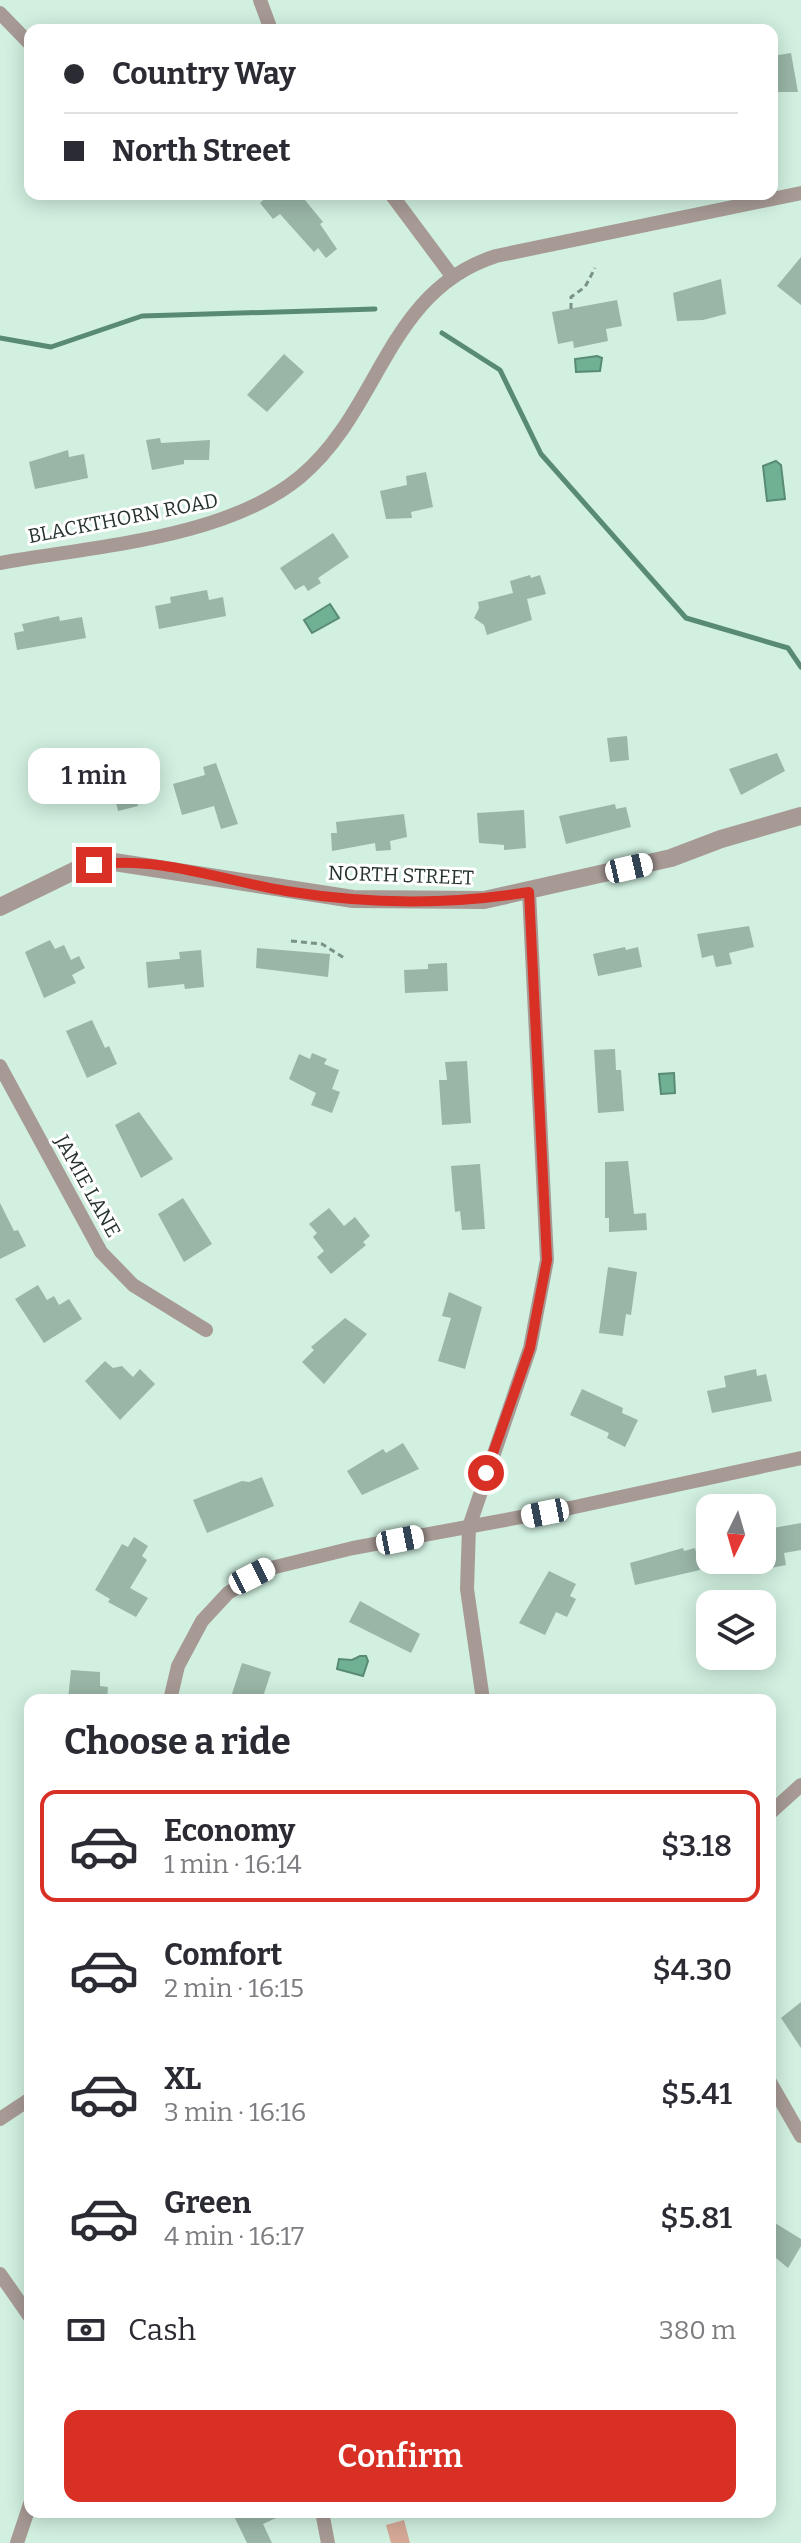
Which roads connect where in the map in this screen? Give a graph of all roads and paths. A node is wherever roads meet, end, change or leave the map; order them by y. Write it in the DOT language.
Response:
graph roads {
  1 [pos="260,0"];
  2 [pos="0,13"];
  3 [pos="269,24"];
  4 [pos="24,38"];
  5 [pos="801,193"];
  6 [pos="778,198"];
  7 [pos="395,200"];
  8 [pos="767,200"];
  9 [pos="595,268"];
  10 [pos="452,276"];
  11 [pos="571,309"];
  12 [pos="0,563"];
  13 [pos="801,816"];
  14 [pos="529,892"];
  15 [pos="0,907"];
  16 [pos="291,941"];
  17 [pos="346,959"];
  18 [pos="0,1066"];
  19 [pos="206,1330"];
  20 [pos="801,1458"];
  21 [pos="469,1527"];
  22 [pos="171,1694"];
  23 [pos="482,1694"];
  24 [pos="801,1785"];
  25 [pos="776,1808"];
  26 [pos="776,2092"];
  27 [pos="24,2103"];
  28 [pos="782,2103"];
  29 [pos="776,2108"];
  30 [pos="0,2119"];
  31 [pos="801,2136"];
  32 [pos="0,2274"];
  33 [pos="24,2308"];
  34 [pos="25,2518"];
  35 [pos="323,2518"];
  36 [pos="17,2543"];
  37 [pos="328,2543"];
  1 -- 3 [label="street"];
  2 -- 4 [label="street"];
  5 -- 6 [label="street, BLACKTHORN ROAD"];
  7 -- 10 [label="street"];
  8 -- 10 [label="street, BLACKTHORN ROAD"];
  9 -- 11 [label="path"];
  10 -- 12 [label="street, BLACKTHORN ROAD"];
  13 -- 14 [label="street, NORTH STREET"];
  14 -- 15 [label="street, NORTH STREET"];
  14 -- 21 [label="street"];
  16 -- 17 [label="path"];
  18 -- 19 [label="street, JAMIE LANE"];
  20 -- 21 [label="street"];
  21 -- 22 [label="street"];
  21 -- 23 [label="street"];
  24 -- 25 [label="street"];
  26 -- 28 [label="street"];
  27 -- 30 [label="street"];
  28 -- 29 [label="street"];
  28 -- 31 [label="street"];
  32 -- 33 [label="street"];
  34 -- 36 [label="street"];
  35 -- 37 [label="street"];
}
